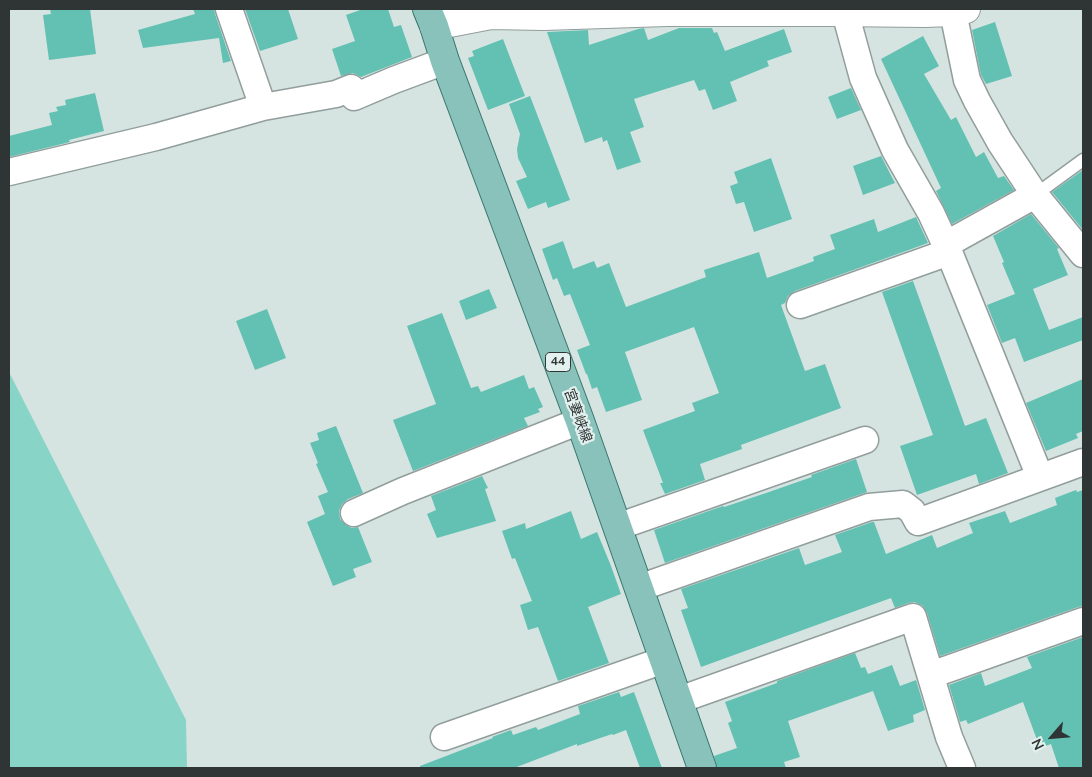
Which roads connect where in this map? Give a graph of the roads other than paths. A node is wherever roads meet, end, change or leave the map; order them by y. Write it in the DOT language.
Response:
graph roads {
  1 [pos="229,9"];
  2 [pos="960,10"];
  3 [pos="667,11"];
  4 [pos="844,12"];
  5 [pos="430,17"];
  6 [pos="445,61"];
  7 [pos="263,107"];
  8 [pos="1083,160"];
  9 [pos="9,172"];
  10 [pos="1035,194"];
  11 [pos="947,249"];
  12 [pos="1083,254"];
  13 [pos="800,305"];
  14 [pos="580,421"];
  15 [pos="866,440"];
  16 [pos="1083,462"];
  17 [pos="1040,477"];
  18 [pos="354,513"];
  19 [pos="617,528"];
  20 [pos="639,588"];
  21 [pos="1083,620"];
  22 [pos="664,660"];
  23 [pos="931,675"];
  24 [pos="679,700"];
  25 [pos="444,737"];
  26 [pos="702,768"];
  27 [pos="962,768"];
  1 -- 7 [label="street"];
  2 -- 4 [label="main road"];
  2 -- 10 [label="street"];
  3 -- 4 [label="main road"];
  3 -- 5 [label="main road"];
  4 -- 11 [label="street"];
  5 -- 6 [label="main road, 宮妻峡線 / 44"];
  6 -- 7 [label="street"];
  6 -- 14 [label="main road, 宮妻峡線 / 44"];
  7 -- 9 [label="street"];
  8 -- 10 [label="lane"];
  10 -- 11 [label="street"];
  10 -- 12 [label="street"];
  11 -- 13 [label="street"];
  11 -- 17 [label="street"];
  14 -- 18 [label="street"];
  14 -- 19 [label="main road, 宮妻峡線 / 44"];
  15 -- 19 [label="street"];
  16 -- 17 [label="street"];
  17 -- 20 [label="street"];
  19 -- 20 [label="main road, 宮妻峡線 / 44"];
  20 -- 22 [label="main road, 宮妻峡線 / 44"];
  21 -- 23 [label="street"];
  22 -- 24 [label="main road, 宮妻峡線 / 44"];
  22 -- 25 [label="street"];
  23 -- 24 [label="street"];
  23 -- 27 [label="street"];
  24 -- 26 [label="main road, 宮妻峡線 / 44"];
}
